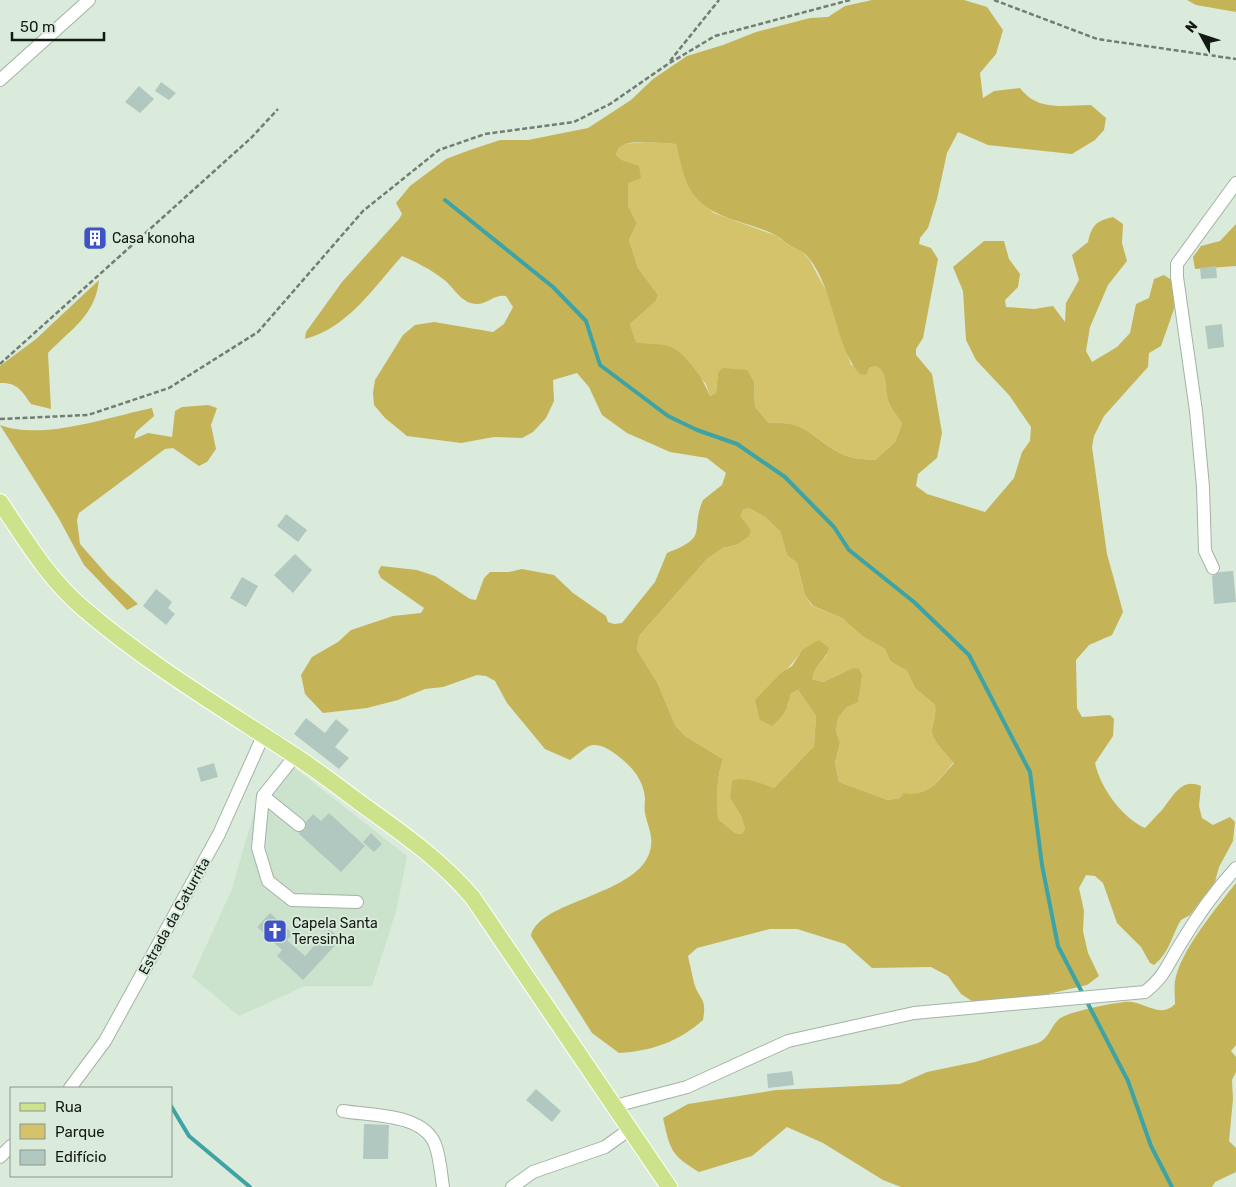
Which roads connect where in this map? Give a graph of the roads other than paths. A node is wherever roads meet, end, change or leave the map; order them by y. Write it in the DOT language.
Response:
graph roads {
  1 [pos="89,0"];
  2 [pos="0,80"];
  3 [pos="1236,183"];
  4 [pos="0,502"];
  5 [pos="1213,568"];
  6 [pos="263,736"];
  7 [pos="295,756"];
  8 [pos="263,796"];
  9 [pos="299,825"];
  10 [pos="1236,868"];
  11 [pos="357,902"];
  12 [pos="71,1087"];
  13 [pos="615,1106"];
  14 [pos="343,1112"];
  15 [pos="630,1129"];
  16 [pos="10,1147"];
  17 [pos="0,1157"];
  18 [pos="443,1187"];
  19 [pos="512,1187"];
  20 [pos="668,1187"];
  1 -- 2 [label="street"];
  3 -- 5 [label="street"];
  4 -- 6 [label="main road"];
  6 -- 7 [label="main road"];
  6 -- 12 [label="street, Estrada da Caturrita"];
  7 -- 8 [label="street"];
  7 -- 13 [label="main road"];
  8 -- 9 [label="street"];
  8 -- 11 [label="street"];
  10 -- 13 [label="street"];
  13 -- 15 [label="main road"];
  14 -- 18 [label="street"];
  15 -- 19 [label="street"];
  15 -- 20 [label="main road"];
  16 -- 17 [label="street"];
}
